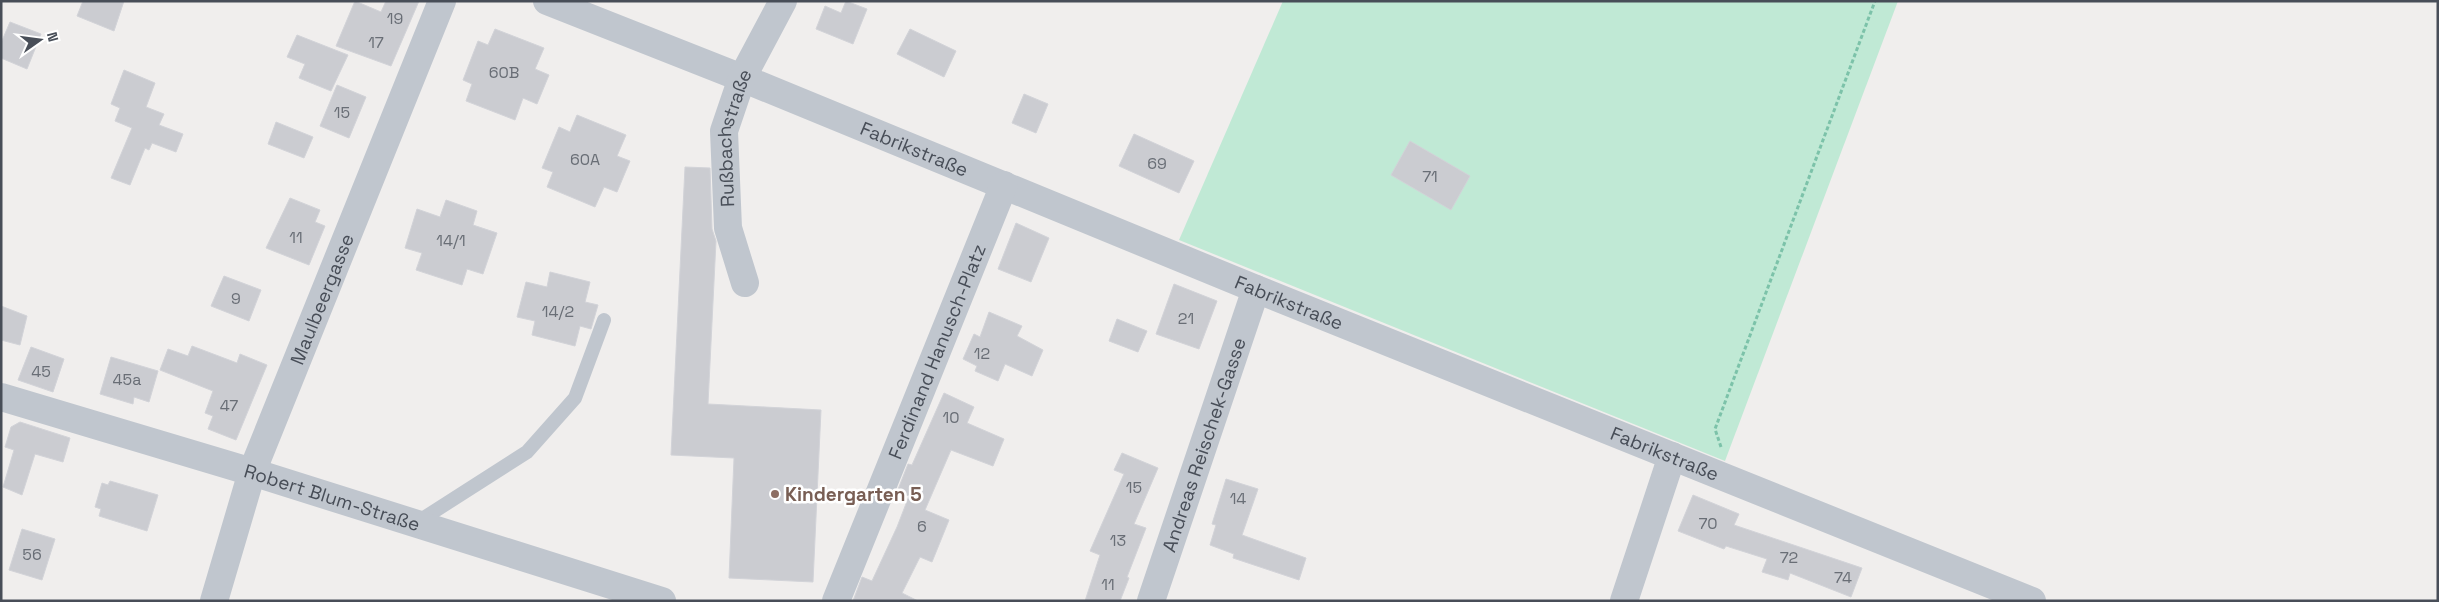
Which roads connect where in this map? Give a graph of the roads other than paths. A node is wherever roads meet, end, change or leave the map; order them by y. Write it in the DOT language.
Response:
graph roads {
  1 [pos="442,1"];
  2 [pos="546,1"];
  3 [pos="783,1"];
  4 [pos="742,78"];
  5 [pos="1004,185"];
  6 [pos="744,283"];
  7 [pos="1256,289"];
  8 [pos="604,320"];
  9 [pos="1,397"];
  10 [pos="1672,456"];
  11 [pos="252,472"];
  12 [pos="415,523"];
  13 [pos="2002,595"];
  14 [pos="214,601"];
  15 [pos="662,601"];
  16 [pos="836,601"];
  17 [pos="1151,601"];
  18 [pos="1624,601"];
  19 [pos="2032,601"];
  1 -- 11 [label="street, Maulbeergasse"];
  2 -- 4 [label="street, Fabrikstraße"];
  3 -- 4 [label="street, Rußbachstraße"];
  4 -- 5 [label="street, Fabrikstraße"];
  4 -- 6 [label="street, Rußbachstraße"];
  5 -- 7 [label="street, Fabrikstraße"];
  5 -- 16 [label="street, Ferdinand Hanusch-Platz"];
  7 -- 10 [label="street, Fabrikstraße"];
  7 -- 17 [label="street, Andreas Reischek-Gasse"];
  8 -- 12 [label="lane"];
  9 -- 11 [label="street, Robert Blum-Straße"];
  10 -- 13 [label="street, Fabrikstraße"];
  10 -- 18 [label="street"];
  11 -- 12 [label="street, Robert Blum-Straße"];
  11 -- 14 [label="street, Maulbeergasse"];
  12 -- 15 [label="street, Robert Blum-Straße"];
  13 -- 19 [label="street, Fabrikstraße"];
}
